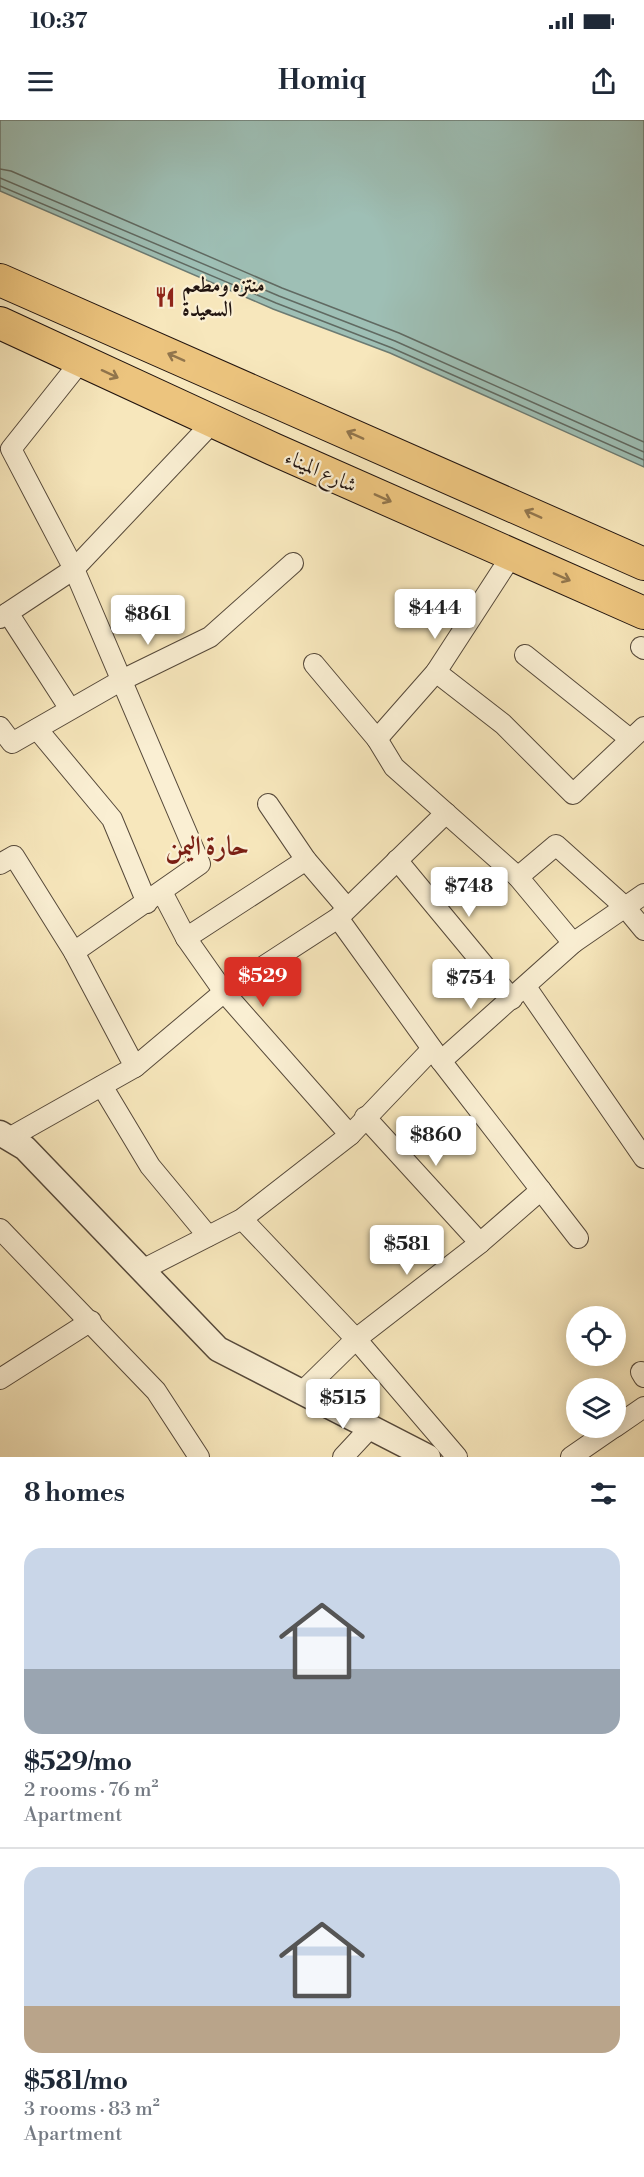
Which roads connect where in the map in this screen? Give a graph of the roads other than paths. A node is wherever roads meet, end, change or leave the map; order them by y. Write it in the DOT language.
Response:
graph roads {
  1 [pos="0,280"];
  2 [pos="0,323"];
  3 [pos="81,361"];
  4 [pos="294,408"];
  5 [pos="213,422"];
  6 [pos="273,449"];
  7 [pos="512,555"];
  8 [pos="293,563"];
  9 [pos="644,564"];
  10 [pos="74,569"];
  11 [pos="644,613"];
  12 [pos="4,616"];
  13 [pos="525,656"];
  14 [pos="314,664"];
  15 [pos="436,672"];
  16 [pos="122,680"];
  17 [pos="70,709"];
  18 [pos="0,727"];
  19 [pos="37,729"];
  20 [pos="637,733"];
  21 [pos="377,738"];
  22 [pos="268,804"];
  23 [pos="446,813"];
  24 [pos="306,860"];
  25 [pos="397,860"];
  26 [pos="0,864"];
  27 [pos="518,877"];
  28 [pos="644,894"];
  29 [pos="154,897"];
  30 [pos="625,907"];
  31 [pos="343,913"];
  32 [pos="644,930"];
  33 [pos="186,938"];
  34 [pos="573,943"];
  35 [pos="74,952"];
  36 [pos="224,992"];
  37 [pos="519,993"];
  38 [pos="436,1055"];
  39 [pos="135,1067"];
  40 [pos="102,1086"];
  41 [pos="365,1117"];
  42 [pos="350,1135"];
  43 [pos="4,1136"];
  44 [pos="644,1158"];
  45 [pos="541,1190"];
  46 [pos="242,1219"];
  47 [pos="0,1229"];
  48 [pos="208,1236"];
  49 [pos="578,1238"];
  50 [pos="480,1243"];
  51 [pos="142,1270"];
  52 [pos="91,1321"];
  53 [pos="356,1339"];
  54 [pos="0,1379"];
  55 [pos="301,1393"];
  56 [pos="644,1407"];
  57 [pos="626,1419"];
  58 [pos="370,1428"];
  59 [pos="598,1438"];
  60 [pos="199,1457"];
  61 [pos="343,1457"];
  62 [pos="428,1457"];
  63 [pos="457,1457"];
  64 [pos="571,1457"];
  4 -- 1 [label="main road, one-way"];
  2 -- 3 [label="main road, شارع الميناء"];
  3 -- 5 [label="main road, شارع الميناء, one-way"];
  3 -- 10 [label="street"];
  4 -- 6 [label="main road"];
  9 -- 4 [label="main road, one-way"];
  5 -- 6 [label="main road, شارع الميناء"];
  5 -- 10 [label="street"];
  6 -- 7 [label="main road, شارع الميناء, one-way"];
  7 -- 11 [label="main road, شارع الميناء, one-way"];
  7 -- 15 [label="street"];
  8 -- 16 [label="street"];
  10 -- 12 [label="street"];
  10 -- 16 [label="street"];
  12 -- 17 [label="street"];
  13 -- 20 [label="street"];
  14 -- 21 [label="street"];
  15 -- 20 [label="street"];
  15 -- 21 [label="street"];
  16 -- 17 [label="street"];
  16 -- 29 [label="street"];
  17 -- 19 [label="street"];
  18 -- 19 [label="street"];
  19 -- 29 [label="street"];
  21 -- 23 [label="street"];
  22 -- 24 [label="street"];
  23 -- 25 [label="street"];
  23 -- 27 [label="street"];
  24 -- 31 [label="street"];
  24 -- 33 [label="street"];
  25 -- 31 [label="street"];
  25 -- 37 [label="street"];
  26 -- 35 [label="street"];
  27 -- 30 [label="street"];
  27 -- 34 [label="street"];
  28 -- 30 [label="street"];
  29 -- 33 [label="street"];
  29 -- 35 [label="street"];
  30 -- 32 [label="street"];
  30 -- 34 [label="street"];
  31 -- 36 [label="street"];
  31 -- 38 [label="street"];
  33 -- 36 [label="street"];
  34 -- 37 [label="street"];
  35 -- 39 [label="street"];
  36 -- 39 [label="street"];
  36 -- 42 [label="street"];
  37 -- 38 [label="street"];
  37 -- 44 [label="street"];
  38 -- 41 [label="street"];
  38 -- 45 [label="street"];
  39 -- 40 [label="street"];
  40 -- 43 [label="street"];
  40 -- 48 [label="street"];
  41 -- 42 [label="street"];
  41 -- 50 [label="street"];
  42 -- 46 [label="street"];
  43 -- 51 [label="street"];
  45 -- 49 [label="street"];
  45 -- 50 [label="street"];
  46 -- 48 [label="street"];
  46 -- 53 [label="street"];
  47 -- 52 [label="street"];
  48 -- 51 [label="street"];
  50 -- 53 [label="street"];
  51 -- 55 [label="street"];
  52 -- 54 [label="street"];
  52 -- 60 [label="street"];
  53 -- 55 [label="street"];
  53 -- 63 [label="street"];
  55 -- 58 [label="street"];
  56 -- 57 [label="street"];
  58 -- 61 [label="street"];
  58 -- 62 [label="street"];
  59 -- 64 [label="street"];
}
